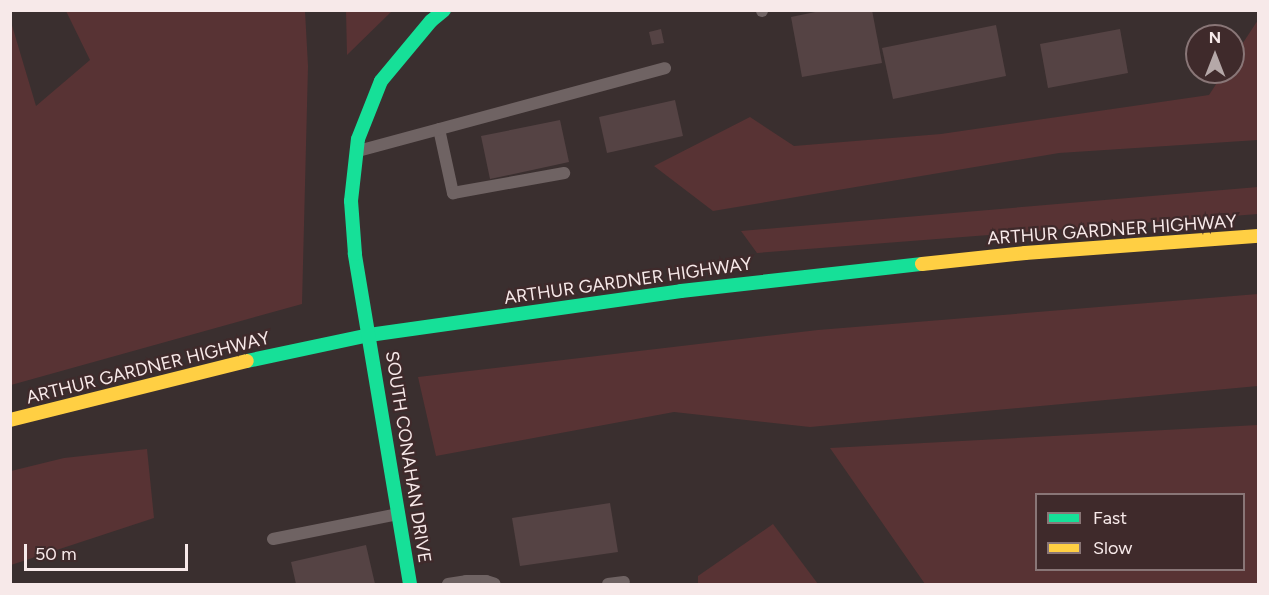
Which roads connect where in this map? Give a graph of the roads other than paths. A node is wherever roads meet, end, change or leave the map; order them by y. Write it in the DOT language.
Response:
graph roads {
  1 [pos="444,10"];
  2 [pos="665,68"];
  3 [pos="439,129"];
  4 [pos="357,152"];
  5 [pos="564,172"];
  6 [pos="1258,236"];
  7 [pos="369,335"];
  8 [pos="10,420"];
  9 [pos="399,514"];
  10 [pos="273,539"];
  11 [pos="624,582"];
  12 [pos="410,585"];
  13 [pos="448,585"];
  14 [pos="495,585"];
  15 [pos="608,585"];
  1 -- 4 [label="main road, SOUTH CONAHAN DRIVE"];
  2 -- 3 [label="lane"];
  3 -- 4 [label="lane"];
  3 -- 5 [label="lane"];
  4 -- 7 [label="main road, SOUTH CONAHAN DRIVE"];
  6 -- 7 [label="main road, ARTHUR GARDNER HIGHWAY"];
  7 -- 8 [label="main road, ARTHUR GARDNER HIGHWAY"];
  7 -- 9 [label="main road, SOUTH CONAHAN DRIVE"];
  9 -- 10 [label="lane"];
  9 -- 12 [label="main road, SOUTH CONAHAN DRIVE"];
  11 -- 15 [label="lane"];
  13 -- 14 [label="lane"];
}
